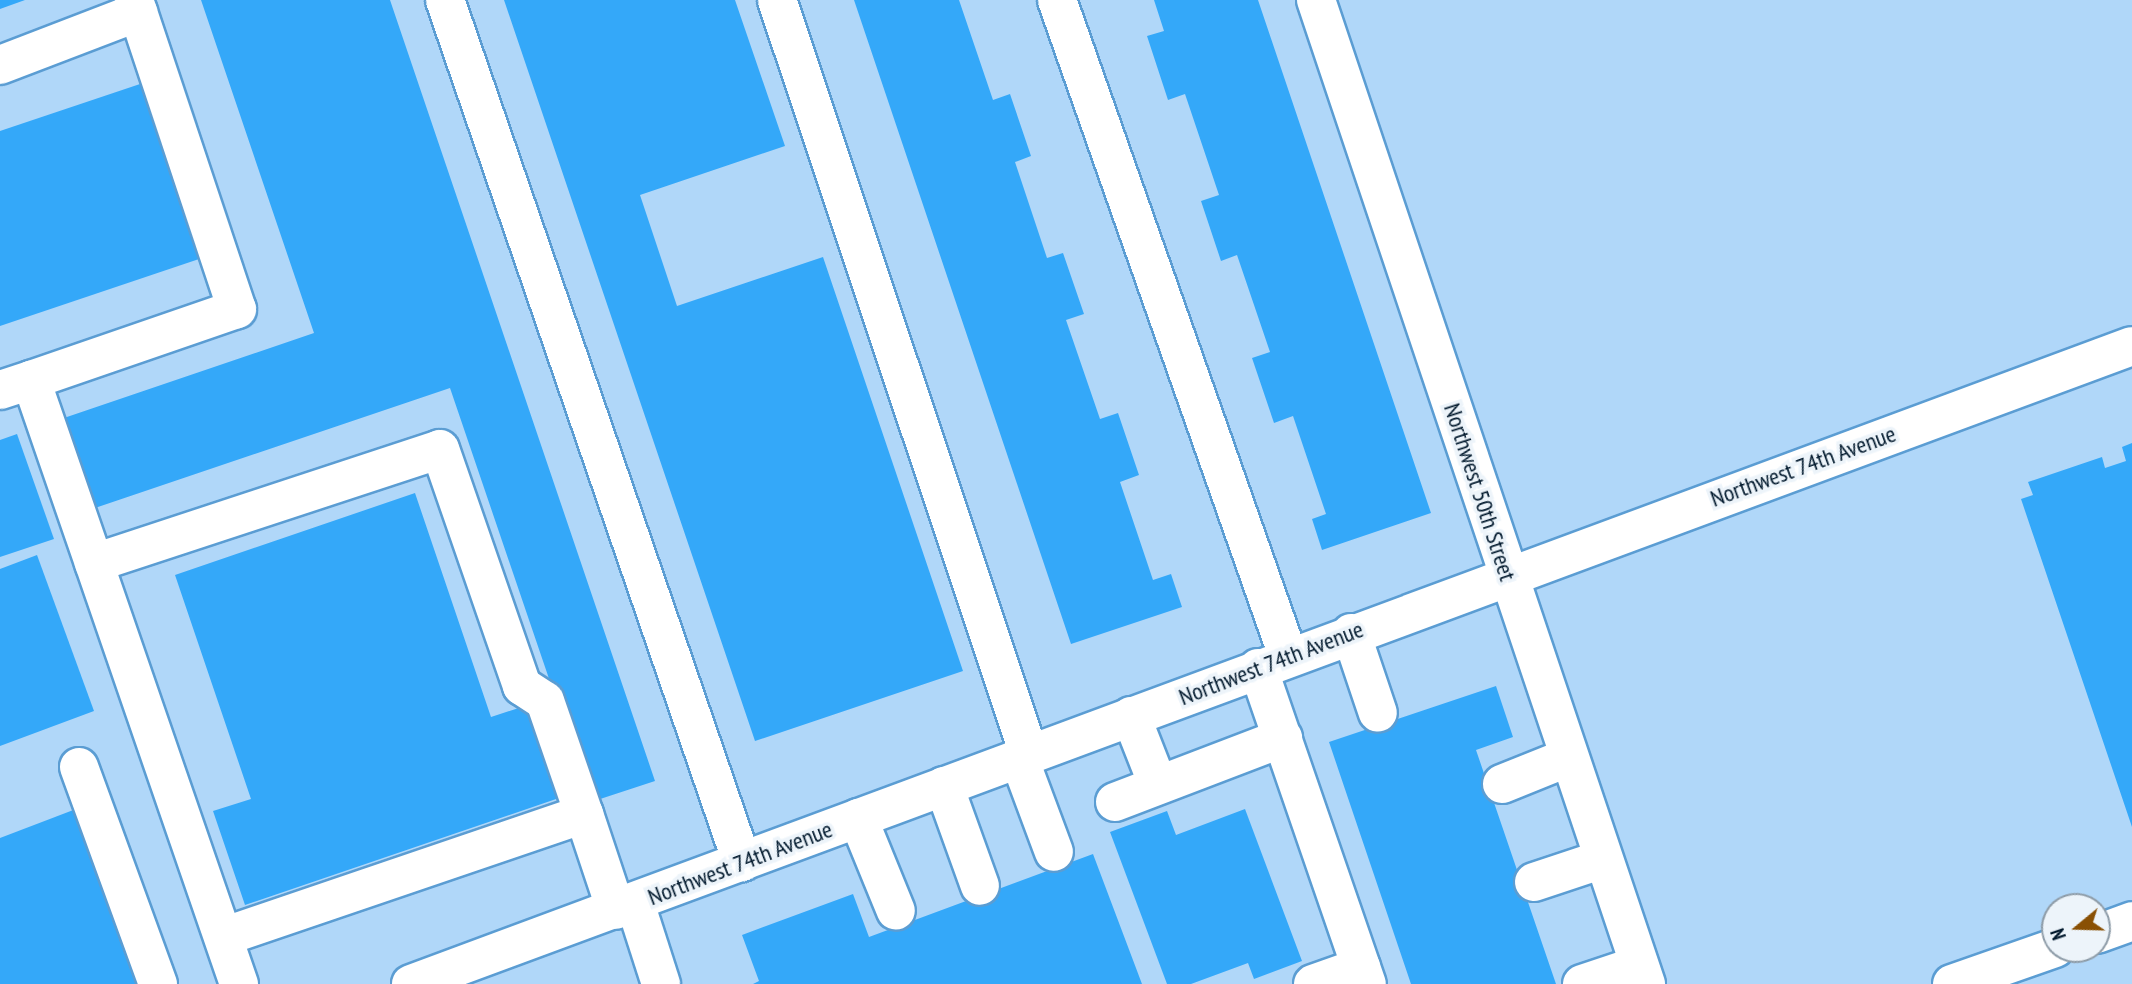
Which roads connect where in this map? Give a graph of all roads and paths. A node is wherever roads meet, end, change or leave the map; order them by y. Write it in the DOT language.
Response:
graph roads {
  1 [pos="445,0"];
  2 [pos="777,0"];
  3 [pos="1057,0"];
  4 [pos="1316,0"];
  5 [pos="136,6"];
  6 [pos="0,65"];
  7 [pos="2132,346"];
  8 [pos="16,385"];
  9 [pos="94,563"];
  10 [pos="1507,574"];
  11 [pos="1351,633"];
  12 [pos="1273,662"];
  13 [pos="1378,713"];
  14 [pos="1131,716"];
  15 [pos="1283,738"];
  16 [pos="1024,756"];
  17 [pos="1569,757"];
  18 [pos="79,767"];
  19 [pos="1502,784"];
  20 [pos="1158,785"];
  21 [pos="944,786"];
  22 [pos="1115,802"];
  23 [pos="584,814"];
  24 [pos="858,818"];
  25 [pos="1054,852"];
  26 [pos="1604,859"];
  27 [pos="741,862"];
  28 [pos="1534,882"];
  29 [pos="980,886"];
  30 [pos="626,906"];
  31 [pos="896,911"];
  32 [pos="2132,921"];
  33 [pos="2111,928"];
  34 [pos="223,937"];
  35 [pos="2041,953"];
  36 [pos="1642,974"];
  37 [pos="1364,975"];
  38 [pos="158,984"];
  39 [pos="239,984"];
  40 [pos="411,984"];
  41 [pos="661,984"];
  42 [pos="1313,984"];
  43 [pos="1582,984"];
  44 [pos="1952,984"];
  1 -- 27 [label="street"];
  2 -- 16 [label="street"];
  3 -- 12 [label="street"];
  4 -- 10 [label="street, Northwest 50th Street"];
  5 -- 6 [label="street"];
  5 -- 8 [label="street"];
  7 -- 10 [label="street, Northwest 74th Avenue"];
  8 -- 9 [label="street"];
  9 -- 23 [label="street"];
  9 -- 34 [label="street"];
  10 -- 11 [label="street, Northwest 74th Avenue"];
  10 -- 17 [label="street, Northwest 50th Street"];
  11 -- 12 [label="street, Northwest 74th Avenue"];
  11 -- 13 [label="street"];
  12 -- 14 [label="street, Northwest 74th Avenue"];
  12 -- 15 [label="street"];
  14 -- 16 [label="street, Northwest 74th Avenue"];
  14 -- 20 [label="street"];
  15 -- 20 [label="street"];
  15 -- 37 [label="street"];
  16 -- 21 [label="street, Northwest 74th Avenue"];
  16 -- 25 [label="street"];
  17 -- 19 [label="street"];
  17 -- 26 [label="street, Northwest 50th Street"];
  18 -- 38 [label="street"];
  20 -- 22 [label="street"];
  21 -- 24 [label="street, Northwest 74th Avenue"];
  21 -- 29 [label="street"];
  23 -- 30 [label="street"];
  23 -- 34 [label="street"];
  24 -- 27 [label="street, Northwest 74th Avenue"];
  24 -- 31 [label="street"];
  26 -- 28 [label="street"];
  26 -- 36 [label="street, Northwest 50th Street"];
  27 -- 30 [label="street, Northwest 74th Avenue"];
  30 -- 40 [label="street, Northwest 74th Avenue"];
  30 -- 41 [label="street"];
  32 -- 33 [label="street"];
  34 -- 39 [label="street"];
  35 -- 44 [label="street"];
  36 -- 43 [label="street"];
  37 -- 42 [label="street"];
}
